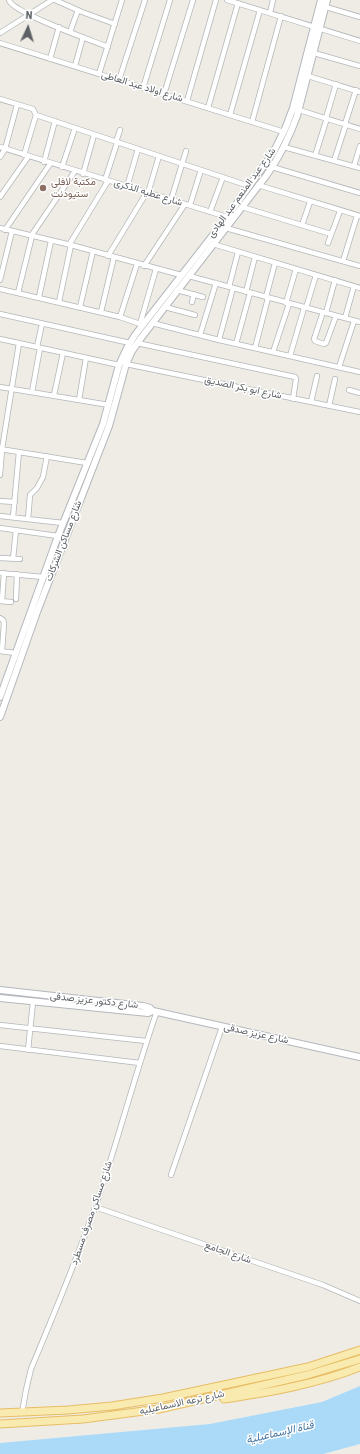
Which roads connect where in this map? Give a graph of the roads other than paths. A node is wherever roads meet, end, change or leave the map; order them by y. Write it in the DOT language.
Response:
graph roads {
  1 [pos="9,0"];
  2 [pos="52,0"];
  3 [pos="55,0"];
  4 [pos="122,0"];
  5 [pos="145,0"];
  6 [pos="170,0"];
  7 [pos="193,0"];
  8 [pos="216,0"];
  9 [pos="227,0"];
  10 [pos="250,0"];
  11 [pos="273,0"];
  12 [pos="320,0"];
  13 [pos="328,0"];
  14 [pos="43,2"];
  15 [pos="238,3"];
  16 [pos="248,6"];
  17 [pos="326,7"];
  18 [pos="78,10"];
  19 [pos="260,10"];
  20 [pos="270,13"];
  21 [pos="29,14"];
  22 [pos="281,16"];
  23 [pos="360,17"];
  24 [pos="115,24"];
  25 [pos="59,27"];
  26 [pos="317,28"];
  27 [pos="70,32"];
  28 [pos="0,33"];
  29 [pos="83,37"];
  30 [pos="360,41"];
  31 [pos="0,43"];
  32 [pos="108,46"];
  33 [pos="314,52"];
  34 [pos="50,59"];
  35 [pos="74,66"];
  36 [pos="360,66"];
  37 [pos="99,74"];
  38 [pos="308,76"];
  39 [pos="119,80"];
  40 [pos="336,84"];
  41 [pos="143,88"];
  42 [pos="358,91"];
  43 [pos="164,94"];
  44 [pos="0,99"];
  45 [pos="187,101"];
  46 [pos="17,105"];
  47 [pos="208,108"];
  48 [pos="299,110"];
  49 [pos="36,115"];
  50 [pos="230,115"];
  51 [pos="327,118"];
  52 [pos="55,122"];
  53 [pos="252,122"];
  54 [pos="346,124"];
  55 [pos="75,128"];
  56 [pos="360,129"];
  57 [pos="120,130"];
  58 [pos="284,132"];
  59 [pos="94,135"];
  60 [pos="116,142"];
  61 [pos="360,146"];
  62 [pos="284,147"];
  63 [pos="3,148"];
  64 [pos="138,150"];
  65 [pos="186,151"];
  66 [pos="26,156"];
  67 [pos="159,156"];
  68 [pos="315,156"];
  69 [pos="0,157"];
  70 [pos="334,161"];
  71 [pos="44,162"];
  72 [pos="50,164"];
  73 [pos="182,164"];
  74 [pos="354,166"];
  75 [pos="62,167"];
  76 [pos="272,167"];
  77 [pos="360,168"];
  78 [pos="201,170"];
  79 [pos="75,171"];
  80 [pos="83,174"];
  81 [pos="223,177"];
  82 [pos="107,181"];
  83 [pos="258,185"];
  84 [pos="249,186"];
  85 [pos="127,187"];
  86 [pos="148,193"];
  87 [pos="360,193"];
  88 [pos="0,197"];
  89 [pos="171,200"];
  90 [pos="310,202"];
  91 [pos="188,205"];
  92 [pos="242,207"];
  93 [pos="340,211"];
  94 [pos="210,212"];
  95 [pos="358,216"];
  96 [pos="227,217"];
  97 [pos="302,225"];
  98 [pos="226,228"];
  99 [pos="2,229"];
  100 [pos="12,231"];
  101 [pos="331,234"];
  102 [pos="31,236"];
  103 [pos="51,241"];
  104 [pos="328,243"];
  105 [pos="213,244"];
  106 [pos="70,245"];
  107 [pos="93,251"];
  108 [pos="238,252"];
  109 [pos="108,256"];
  110 [pos="255,257"];
  111 [pos="114,258"];
  112 [pos="343,261"];
  113 [pos="275,263"];
  114 [pos="137,264"];
  115 [pos="144,266"];
  116 [pos="360,266"];
  117 [pos="156,269"];
  118 [pos="296,269"];
  119 [pos="181,275"];
  120 [pos="316,275"];
  121 [pos="189,276"];
  122 [pos="0,280"];
  123 [pos="335,280"];
  124 [pos="216,283"];
  125 [pos="354,286"];
  126 [pos="231,288"];
  127 [pos="360,288"];
  128 [pos="0,289"];
  129 [pos="177,290"];
  130 [pos="248,292"];
  131 [pos="18,293"];
  132 [pos="194,294"];
  133 [pos="39,297"];
  134 [pos="204,297"];
  135 [pos="267,297"];
  136 [pos="59,302"];
  137 [pos="192,302"];
  138 [pos="287,303"];
  139 [pos="80,307"];
  140 [pos="165,307"];
  141 [pos="305,308"];
  142 [pos="100,312"];
  143 [pos="324,313"];
  144 [pos="0,314"];
  145 [pos="195,315"];
  146 [pos="336,316"];
  147 [pos="120,317"];
  148 [pos="345,318"];
  149 [pos="354,321"];
  150 [pos="152,322"];
  151 [pos="360,322"];
  152 [pos="42,324"];
  153 [pos="142,324"];
  154 [pos="200,335"];
  155 [pos="0,340"];
  156 [pos="219,340"];
  157 [pos="19,343"];
  158 [pos="130,343"];
  159 [pos="137,344"];
  160 [pos="236,344"];
  161 [pos="38,348"];
  162 [pos="255,348"];
  163 [pos="273,352"];
  164 [pos="63,353"];
  165 [pos="290,356"];
  166 [pos="86,358"];
  167 [pos="126,364"];
  168 [pos="119,365"];
  169 [pos="339,367"];
  170 [pos="297,372"];
  171 [pos="360,372"];
  172 [pos="318,376"];
  173 [pos="296,379"];
  174 [pos="335,379"];
  175 [pos="0,387"];
  176 [pos="12,389"];
  177 [pos="348,390"];
  178 [pos="32,392"];
  179 [pos="360,393"];
  180 [pos="54,395"];
  181 [pos="293,399"];
  182 [pos="79,400"];
  183 [pos="311,402"];
  184 [pos="109,404"];
  185 [pos="329,406"];
  186 [pos="360,412"];
  187 [pos="1,449"];
  188 [pos="19,452"];
  189 [pos="47,456"];
  190 [pos="87,463"];
  191 [pos="0,469"];
  192 [pos="0,475"];
  193 [pos="0,501"];
  194 [pos="15,502"];
  195 [pos="0,516"];
  196 [pos="13,518"];
  197 [pos="28,519"];
  198 [pos="63,524"];
  199 [pos="0,529"];
  200 [pos="16,530"];
  201 [pos="58,536"];
  202 [pos="0,558"];
  203 [pos="13,559"];
  204 [pos="20,560"];
  205 [pos="2,573"];
  206 [pos="17,574"];
  207 [pos="43,577"];
  208 [pos="1,601"];
  209 [pos="34,611"];
  210 [pos="0,618"];
  211 [pos="1,651"];
  212 [pos="15,653"];
  213 [pos="0,697"];
  214 [pos="0,717"];
  215 [pos="0,990"];
  216 [pos="0,998"];
  217 [pos="33,1002"];
  218 [pos="155,1011"];
  219 [pos="0,1025"];
  220 [pos="222,1027"];
  221 [pos="31,1028"];
  222 [pos="146,1041"];
  223 [pos="0,1046"];
  224 [pos="28,1050"];
  225 [pos="360,1057"];
  226 [pos="140,1063"];
  227 [pos="171,1175"];
  228 [pos="95,1207"];
  229 [pos="360,1301"];
  230 [pos="360,1350"];
  231 [pos="360,1359"];
  232 [pos="360,1367"];
  233 [pos="202,1400"];
  234 [pos="0,1413"];
  235 [pos="22,1413"];
  236 [pos="0,1424"];
  1 -- 21 [label="street"];
  2 -- 14 [label="street"];
  3 -- 18 [label="street"];
  4 -- 24 [label="street"];
  5 -- 39 [label="street"];
  6 -- 41 [label="street"];
  7 -- 43 [label="street"];
  8 -- 45 [label="street"];
  9 -- 15 [label="street"];
  10 -- 16 [label="street"];
  11 -- 20 [label="street"];
  12 -- 26 [label="street, شارع عبد المنعم عبد الهادى"];
  13 -- 17 [label="street, شارع عبد المنعم عبد الهادى"];
  14 -- 21 [label="street"];
  15 -- 16 [label="street"];
  15 -- 47 [label="street"];
  16 -- 19 [label="street"];
  17 -- 23 [label="street"];
  17 -- 26 [label="street, شارع عبد المنعم عبد الهادى"];
  18 -- 24 [label="street"];
  18 -- 27 [label="street"];
  19 -- 20 [label="street"];
  19 -- 50 [label="street"];
  20 -- 22 [label="street"];
  21 -- 25 [label="street"];
  21 -- 28 [label="street"];
  22 -- 26 [label="street"];
  22 -- 53 [label="street"];
  24 -- 32 [label="street"];
  25 -- 27 [label="street"];
  25 -- 34 [label="street"];
  26 -- 30 [label="street"];
  26 -- 33 [label="street, شارع عبد المنعم عبد الهادى"];
  26 -- 58 [label="street, شارع عبد المنعم عبد الهادى"];
  27 -- 29 [label="street"];
  29 -- 32 [label="street"];
  29 -- 35 [label="street"];
  31 -- 34 [label="street, شارع اولاد عبد العاطى"];
  32 -- 37 [label="street"];
  33 -- 36 [label="street"];
  33 -- 38 [label="street, شارع عبد المنعم عبد الهادى"];
  34 -- 35 [label="street, شارع اولاد عبد العاطى"];
  35 -- 37 [label="street, شارع اولاد عبد العاطى"];
  37 -- 39 [label="street, شارع اولاد عبد العاطى"];
  38 -- 40 [label="street"];
  38 -- 48 [label="street, شارع عبد المنعم عبد الهادى"];
  39 -- 41 [label="street, شارع اولاد عبد العاطى"];
  40 -- 42 [label="street"];
  40 -- 51 [label="street"];
  41 -- 43 [label="street, شارع اولاد عبد العاطى"];
  42 -- 54 [label="street"];
  43 -- 45 [label="street, شارع اولاد عبد العاطى"];
  44 -- 46 [label="street"];
  45 -- 47 [label="street, شارع اولاد عبد العاطى"];
  46 -- 49 [label="street"];
  46 -- 63 [label="street"];
  47 -- 50 [label="street, شارع اولاد عبد العاطى"];
  48 -- 51 [label="street"];
  48 -- 62 [label="street, شارع عبد المنعم عبد الهادى"];
  49 -- 52 [label="street"];
  49 -- 66 [label="street"];
  50 -- 53 [label="street, شارع اولاد عبد العاطى"];
  51 -- 54 [label="street"];
  51 -- 68 [label="street"];
  52 -- 55 [label="street"];
  52 -- 71 [label="street"];
  53 -- 58 [label="street, شارع اولاد عبد العاطى"];
  54 -- 56 [label="street"];
  54 -- 70 [label="street"];
  55 -- 59 [label="street"];
  55 -- 75 [label="street"];
  57 -- 60 [label="street"];
  58 -- 84 [label="street, شارع عبد المنعم عبد الهادى"];
  59 -- 60 [label="street"];
  59 -- 80 [label="street"];
  60 -- 64 [label="street"];
  60 -- 82 [label="street"];
  61 -- 74 [label="street"];
  62 -- 68 [label="street"];
  62 -- 76 [label="street, شارع عبد المنعم عبد الهادى"];
  63 -- 66 [label="street, شارع عطيه الذكرى"];
  63 -- 69 [label="street"];
  64 -- 67 [label="street"];
  64 -- 85 [label="street"];
  65 -- 73 [label="street"];
  66 -- 71 [label="street, شارع عطيه الذكرى"];
  66 -- 88 [label="street"];
  67 -- 73 [label="street"];
  67 -- 86 [label="street"];
  68 -- 70 [label="street"];
  70 -- 74 [label="street"];
  71 -- 72 [label="street, شارع عطيه الذكرى"];
  72 -- 75 [label="street, شارع عطيه الذكرى"];
  72 -- 99 [label="street"];
  73 -- 78 [label="street"];
  73 -- 89 [label="street"];
  74 -- 77 [label="street"];
  75 -- 79 [label="street, شارع عطيه الذكرى"];
  76 -- 83 [label="street, شارع عبد المنعم عبد الهادى"];
  76 -- 87 [label="street"];
  78 -- 81 [label="street"];
  78 -- 91 [label="street"];
  79 -- 80 [label="street, شارع عطيه الذكرى"];
  79 -- 102 [label="street"];
  80 -- 82 [label="street, شارع عطيه الذكرى"];
  81 -- 84 [label="street"];
  81 -- 94 [label="street"];
  82 -- 85 [label="street, شارع عطيه الذكرى"];
  82 -- 106 [label="street"];
  83 -- 90 [label="street"];
  83 -- 92 [label="street, شارع عبد المنعم عبد الهادى"];
  84 -- 96 [label="street, شارع عبد المنعم عبد الهادى"];
  85 -- 86 [label="street, شارع عطيه الذكرى"];
  86 -- 89 [label="street, شارع عطيه الذكرى"];
  86 -- 109 [label="street"];
  89 -- 91 [label="street, شارع عطيه الذكرى"];
  90 -- 93 [label="street"];
  90 -- 97 [label="street"];
  91 -- 94 [label="street, شارع عطيه الذكرى"];
  91 -- 115 [label="street"];
  92 -- 97 [label="street"];
  92 -- 98 [label="street, شارع عبد المنعم عبد الهادى"];
  93 -- 95 [label="street"];
  93 -- 101 [label="street"];
  94 -- 96 [label="street, شارع عطيه الذكرى"];
  95 -- 112 [label="street"];
  96 -- 119 [label="street, شارع عبد المنعم عبد الهادى"];
  97 -- 101 [label="street"];
  98 -- 105 [label="street, شارع عبد المنعم عبد الهادى"];
  98 -- 112 [label="street"];
  99 -- 100 [label="street"];
  100 -- 102 [label="street"];
  100 -- 122 [label="street"];
  101 -- 104 [label="street"];
  102 -- 103 [label="street"];
  102 -- 131 [label="street"];
  103 -- 106 [label="street"];
  103 -- 133 [label="street"];
  105 -- 108 [label="street"];
  105 -- 121 [label="street, شارع عبد المنعم عبد الهادى"];
  106 -- 107 [label="street"];
  106 -- 136 [label="street"];
  107 -- 109 [label="street"];
  107 -- 139 [label="street"];
  108 -- 110 [label="street"];
  108 -- 126 [label="street"];
  109 -- 111 [label="street"];
  110 -- 113 [label="street"];
  110 -- 130 [label="street"];
  111 -- 114 [label="street"];
  111 -- 142 [label="street"];
  112 -- 116 [label="street"];
  113 -- 118 [label="street"];
  113 -- 135 [label="street"];
  114 -- 115 [label="street"];
  114 -- 147 [label="street"];
  115 -- 117 [label="street"];
  117 -- 119 [label="street"];
  117 -- 153 [label="street"];
  118 -- 120 [label="street"];
  118 -- 138 [label="street"];
  119 -- 153 [label="street, شارع عبد المنعم عبد الهادى"];
  120 -- 123 [label="street"];
  120 -- 141 [label="street"];
  121 -- 124 [label="street"];
  121 -- 129 [label="street, شارع عبد المنعم عبد الهادى"];
  123 -- 125 [label="street"];
  123 -- 143 [label="street"];
  124 -- 126 [label="street"];
  124 -- 154 [label="street"];
  125 -- 127 [label="street"];
  125 -- 148 [label="street"];
  126 -- 130 [label="street"];
  126 -- 156 [label="street"];
  128 -- 131 [label="street"];
  129 -- 132 [label="street"];
  129 -- 140 [label="street, شارع عبد المنعم عبد الهادى"];
  130 -- 135 [label="street"];
  130 -- 160 [label="street"];
  131 -- 133 [label="street"];
  132 -- 134 [label="street"];
  132 -- 137 [label="street"];
  133 -- 136 [label="street"];
  135 -- 138 [label="street"];
  135 -- 162 [label="street"];
  136 -- 139 [label="street"];
  138 -- 141 [label="street"];
  138 -- 163 [label="street"];
  139 -- 142 [label="street"];
  140 -- 145 [label="street"];
  140 -- 150 [label="street, شارع عبد المنعم عبد الهادى"];
  141 -- 143 [label="street"];
  141 -- 165 [label="street"];
  142 -- 147 [label="street"];
  143 -- 146 [label="street"];
  143 -- 146 [label="street"];
  144 -- 152 [label="street"];
  146 -- 148 [label="street"];
  147 -- 153 [label="street"];
  148 -- 149 [label="street"];
  149 -- 151 [label="street"];
  149 -- 169 [label="street"];
  150 -- 154 [label="street"];
  150 -- 159 [label="street, شارع عبد المنعم عبد الهادى"];
  152 -- 158 [label="street"];
  152 -- 161 [label="street"];
  153 -- 158 [label="street, شارع عبد المنعم عبد الهادى"];
  154 -- 156 [label="street"];
  155 -- 157 [label="street"];
  156 -- 160 [label="street"];
  157 -- 161 [label="street"];
  157 -- 176 [label="street"];
  158 -- 168 [label="street, شارع عبد المنعم عبد الهادى"];
  159 -- 167 [label="street, شارع عبد المنعم عبد الهادى"];
  159 -- 173 [label="street"];
  160 -- 162 [label="street"];
  161 -- 164 [label="street"];
  161 -- 178 [label="street"];
  162 -- 163 [label="street"];
  163 -- 165 [label="street"];
  164 -- 166 [label="street"];
  164 -- 180 [label="street"];
  165 -- 169 [label="street"];
  166 -- 168 [label="street"];
  166 -- 182 [label="street"];
  167 -- 181 [label="street, شارع ابو بكر الصديق"];
  167 -- 209 [label="street, شارع مساكن الشركات"];
  168 -- 184 [label="street, شارع مساكن الشركات"];
  169 -- 171 [label="street"];
  170 -- 173 [label="street"];
  172 -- 183 [label="street"];
  173 -- 181 [label="street"];
  174 -- 185 [label="street"];
  175 -- 176 [label="street"];
  176 -- 178 [label="street"];
  176 -- 187 [label="street"];
  177 -- 179 [label="street"];
  178 -- 180 [label="street"];
  180 -- 182 [label="street"];
  181 -- 183 [label="street, شارع ابو بكر الصديق"];
  182 -- 184 [label="street"];
  183 -- 185 [label="street, شارع ابو بكر الصديق"];
  184 -- 190 [label="street, شارع مساكن الشركات"];
  185 -- 186 [label="street, شارع ابو بكر الصديق"];
  187 -- 188 [label="street"];
  187 -- 191 [label="street"];
  188 -- 189 [label="street"];
  188 -- 194 [label="street"];
  189 -- 190 [label="street"];
  189 -- 197 [label="street"];
  190 -- 198 [label="street, شارع مساكن الشركات"];
  191 -- 192 [label="street"];
  193 -- 194 [label="street"];
  194 -- 196 [label="street"];
  195 -- 196 [label="street"];
  196 -- 197 [label="street"];
  197 -- 198 [label="street"];
  198 -- 201 [label="street, شارع مساكن الشركات"];
  199 -- 200 [label="street"];
  200 -- 201 [label="street"];
  200 -- 203 [label="street"];
  201 -- 207 [label="street, شارع مساكن الشركات"];
  202 -- 203 [label="street"];
  203 -- 204 [label="street"];
  205 -- 206 [label="street"];
  205 -- 208 [label="street"];
  206 -- 207 [label="street"];
  206 -- 208 [label="street"];
  207 -- 209 [label="street, شارع مساكن الشركات"];
  209 -- 212 [label="street, شارع مساكن الشركات"];
  209 -- 214 [label="street, شارع مساكن الشركات"];
  210 -- 211 [label="street"];
  211 -- 212 [label="street"];
  212 -- 213 [label="street, شارع مساكن الشركات"];
  215 -- 218 [label="street, شارع دكتور عزيز صدقى"];
  216 -- 217 [label="street, شارع دكتور عزيز صدقى"];
  217 -- 218 [label="street, شارع دكتور عزيز صدقى"];
  217 -- 221 [label="street"];
  218 -- 220 [label="street, شارع عزيز صدقى"];
  218 -- 222 [label="street, شارع مساكن مصرف مسطرد"];
  219 -- 221 [label="street"];
  220 -- 225 [label="street, شارع عزيز صدقى"];
  220 -- 227 [label="street"];
  221 -- 222 [label="street"];
  221 -- 224 [label="street"];
  222 -- 226 [label="street, شارع مساكن مصرف مسطرد"];
  223 -- 224 [label="street"];
  224 -- 226 [label="street"];
  226 -- 228 [label="street, شارع مساكن مصرف مسطرد"];
  228 -- 229 [label="street, شارع الجامع"];
  228 -- 235 [label="street, شارع مساكن مصرف مسطرد"];
  230 -- 235 [label="main road, شارع ترعه الاسماعيليه"];
  231 -- 233 [label="main road, شارع ترعه الاسماعيليه"];
  232 -- 233 [label="main road"];
  233 -- 236 [label="main road, شارع ترعه الاسماعيليه"];
  234 -- 235 [label="main road, شارع ترعه الاسماعيليه"];
}
